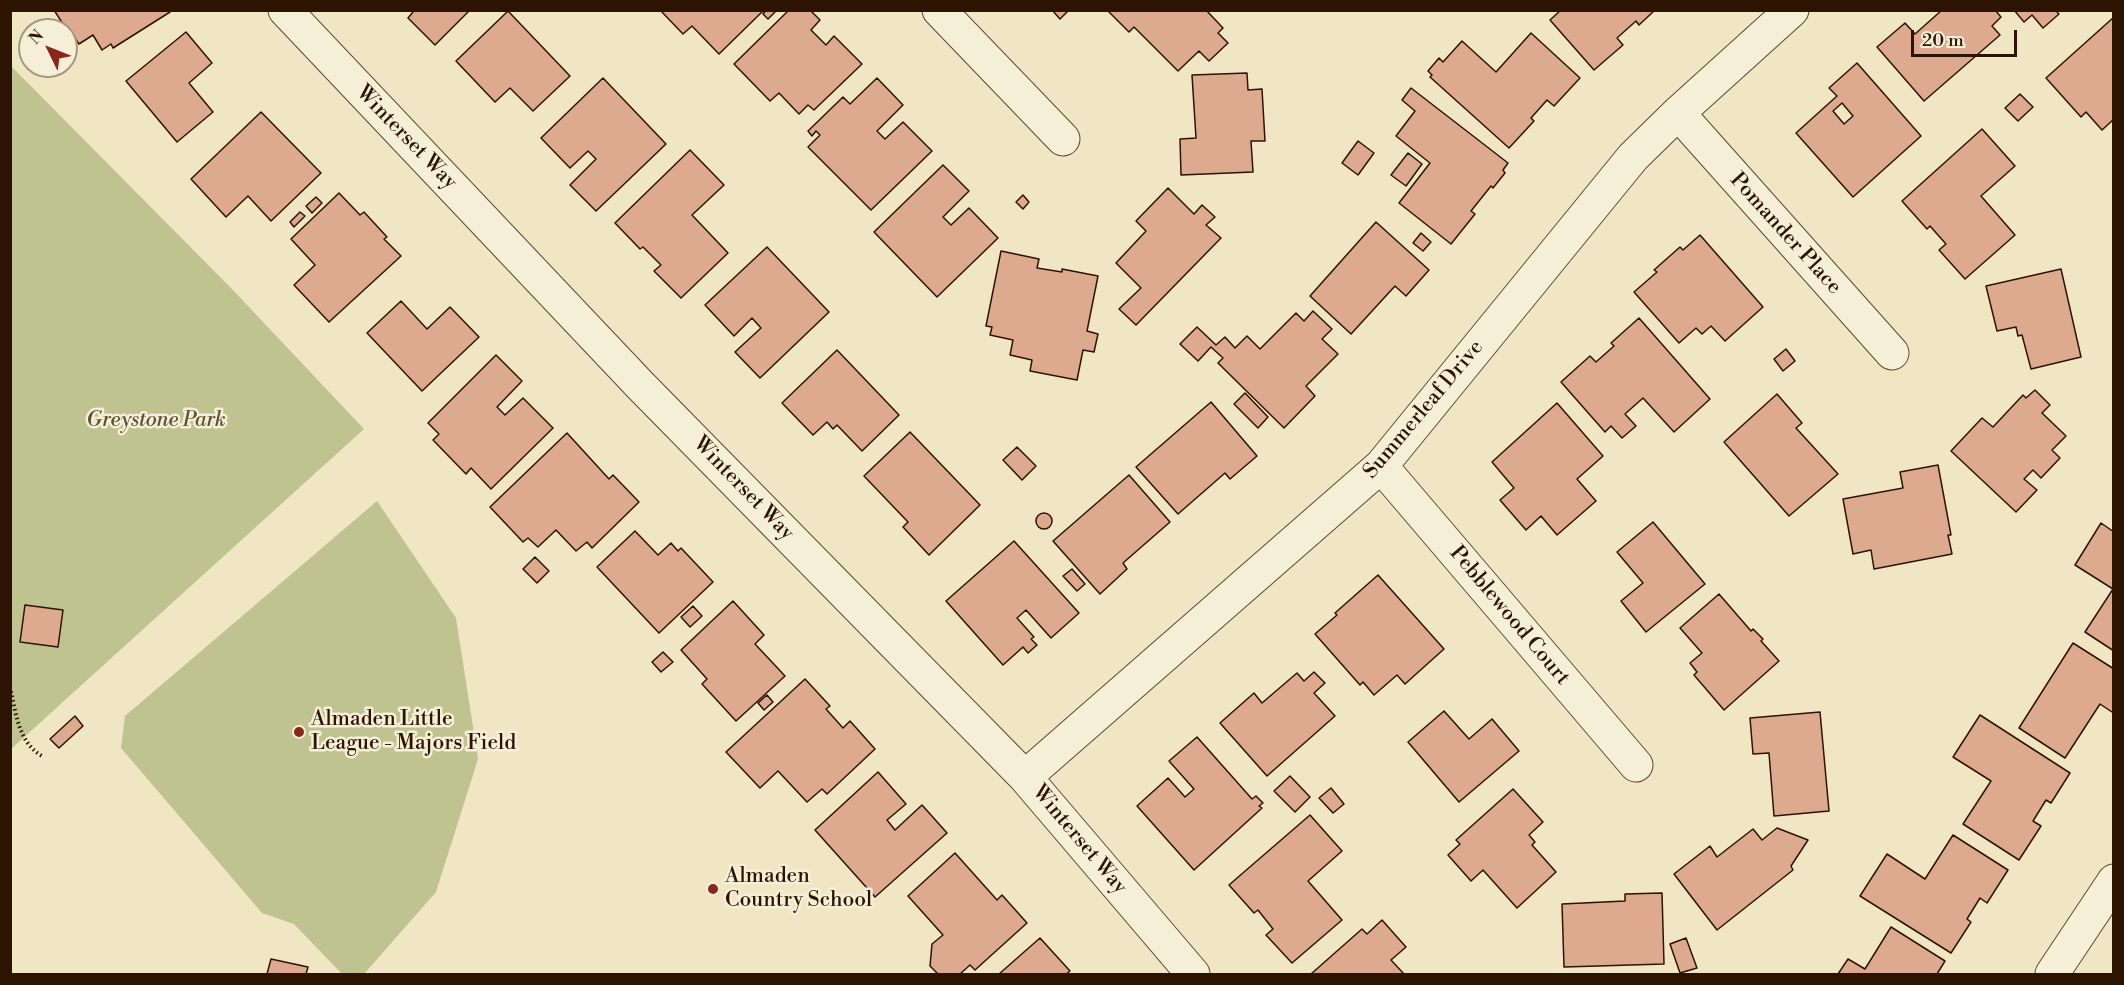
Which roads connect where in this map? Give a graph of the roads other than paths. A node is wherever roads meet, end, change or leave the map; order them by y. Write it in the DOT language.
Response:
graph roads {
  1 [pos="285,10"];
  2 [pos="939,10"];
  3 [pos="1792,10"];
  4 [pos="1678,114"];
  5 [pos="1063,138"];
  6 [pos="1892,353"];
  7 [pos="1381,466"];
  8 [pos="1636,765"];
  9 [pos="1025,777"];
  10 [pos="2114,881"];
  11 [pos="2065,970"];
  12 [pos="1193,975"];
  1 -- 9 [label="street, Winterset Way"];
  2 -- 5 [label="street"];
  3 -- 4 [label="street, Summerleaf Drive"];
  4 -- 6 [label="street, Pomander Place"];
  4 -- 7 [label="street, Summerleaf Drive"];
  7 -- 8 [label="street, Pebblewood Court"];
  7 -- 9 [label="street, Summerleaf Drive"];
  9 -- 12 [label="street, Winterset Way"];
  10 -- 11 [label="street"];
}
